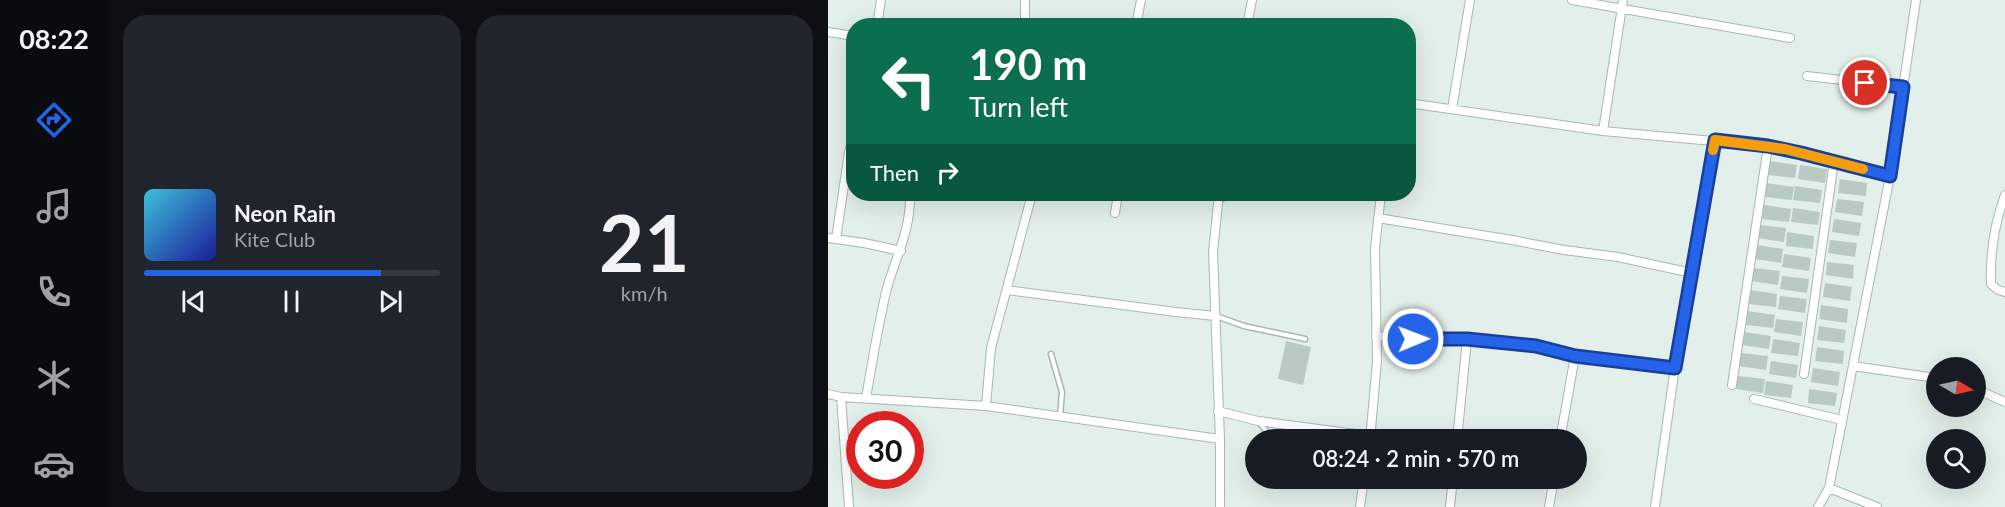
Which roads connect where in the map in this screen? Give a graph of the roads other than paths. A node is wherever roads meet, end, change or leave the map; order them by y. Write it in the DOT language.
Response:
graph roads {
  1 [pos="881,0"];
  2 [pos="1025,0"];
  3 [pos="1141,0"];
  4 [pos="1252,0"];
  5 [pos="1470,0"];
  6 [pos="1572,0"];
  7 [pos="1623,0"];
  8 [pos="1916,0"];
  9 [pos="1622,10"];
  10 [pos="878,18"];
  11 [pos="1025,18"];
  12 [pos="1138,18"];
  13 [pos="1249,18"];
  14 [pos="828,32"];
  15 [pos="846,35"];
  16 [pos="1790,38"];
  17 [pos="1807,76"];
  18 [pos="1903,87"];
  19 [pos="1416,103"];
  20 [pos="1452,109"];
  21 [pos="1603,131"];
  22 [pos="1715,140"];
  23 [pos="1768,146"];
  24 [pos="1834,161"];
  25 [pos="846,167"];
  26 [pos="1890,176"];
  27 [pos="2005,195"];
  28 [pos="910,201"];
  29 [pos="1030,201"];
  30 [pos="1117,201"];
  31 [pos="1219,201"];
  32 [pos="1380,201"];
  33 [pos="1115,213"];
  34 [pos="1378,218"];
  35 [pos="832,238"];
  36 [pos="901,251"];
  37 [pos="1692,273"];
  38 [pos="1007,290"];
  39 [pos="2005,292"];
  40 [pos="1215,315"];
  41 [pos="1376,336"];
  42 [pos="1305,339"];
  43 [pos="1467,339"];
  44 [pos="1052,354"];
  45 [pos="1575,356"];
  46 [pos="1853,366"];
  47 [pos="1675,368"];
  48 [pos="1804,374"];
  49 [pos="1926,377"];
  50 [pos="1732,385"];
  51 [pos="1986,393"];
  52 [pos="828,394"];
  53 [pos="841,397"];
  54 [pos="866,398"];
  55 [pos="1754,399"];
  56 [pos="2005,402"];
  57 [pos="986,405"];
  58 [pos="1218,411"];
  59 [pos="1060,417"];
  60 [pos="1842,420"];
  61 [pos="1258,421"];
  62 [pos="1264,429"];
  63 [pos="1311,429"];
  64 [pos="1372,429"];
  65 [pos="1458,429"];
  66 [pos="1562,429"];
  67 [pos="1220,439"];
  68 [pos="1829,488"];
  69 [pos="1362,489"];
  70 [pos="1452,489"];
  71 [pos="1552,489"];
  72 [pos="849,506"];
  73 [pos="858,507"];
  74 [pos="1220,507"];
  75 [pos="1360,507"];
  76 [pos="1450,507"];
  77 [pos="1549,507"];
  78 [pos="1655,507"];
  79 [pos="1818,507"];
  80 [pos="1877,507"];
  1 -- 10 [label="street"];
  2 -- 11 [label="street"];
  3 -- 12 [label="street"];
  4 -- 13 [label="street"];
  5 -- 20 [label="street"];
  6 -- 9 [label="street"];
  7 -- 9 [label="street"];
  8 -- 18 [label="street"];
  9 -- 16 [label="street"];
  9 -- 21 [label="street"];
  14 -- 15 [label="street"];
  17 -- 18 [label="street"];
  18 -- 26 [label="street"];
  19 -- 20 [label="street"];
  20 -- 21 [label="street"];
  21 -- 22 [label="street"];
  22 -- 23 [label="street"];
  22 -- 37 [label="street"];
  23 -- 24 [label="street"];
  23 -- 50 [label="street"];
  24 -- 26 [label="street"];
  24 -- 48 [label="street"];
  25 -- 35 [label="street"];
  26 -- 46 [label="street"];
  27 -- 39 [label="street"];
  28 -- 36 [label="street"];
  29 -- 38 [label="street"];
  30 -- 33 [label="street"];
  31 -- 40 [label="street"];
  32 -- 34 [label="street"];
  34 -- 37 [label="street"];
  34 -- 41 [label="street"];
  35 -- 36 [label="street"];
  36 -- 54 [label="street"];
  37 -- 47 [label="street"];
  38 -- 40 [label="street"];
  38 -- 57 [label="street"];
  40 -- 42 [label="lane"];
  40 -- 58 [label="street"];
  41 -- 43 [label="street"];
  41 -- 64 [label="street"];
  43 -- 45 [label="street"];
  43 -- 65 [label="street"];
  44 -- 59 [label="lane"];
  45 -- 47 [label="street"];
  45 -- 66 [label="street"];
  46 -- 49 [label="street"];
  46 -- 60 [label="street"];
  47 -- 78 [label="street"];
  51 -- 56 [label="street"];
  52 -- 53 [label="street"];
  53 -- 54 [label="street"];
  53 -- 72 [label="street"];
  54 -- 57 [label="street"];
  55 -- 60 [label="street"];
  57 -- 59 [label="street"];
  58 -- 61 [label="street"];
  58 -- 67 [label="street"];
  59 -- 67 [label="street"];
  60 -- 68 [label="street"];
  61 -- 62 [label="lane"];
  61 -- 63 [label="street"];
  67 -- 74 [label="street"];
  68 -- 79 [label="street"];
  68 -- 80 [label="street"];
  69 -- 75 [label="street"];
  70 -- 76 [label="street"];
  71 -- 77 [label="street"];
  72 -- 73 [label="street"];
}
